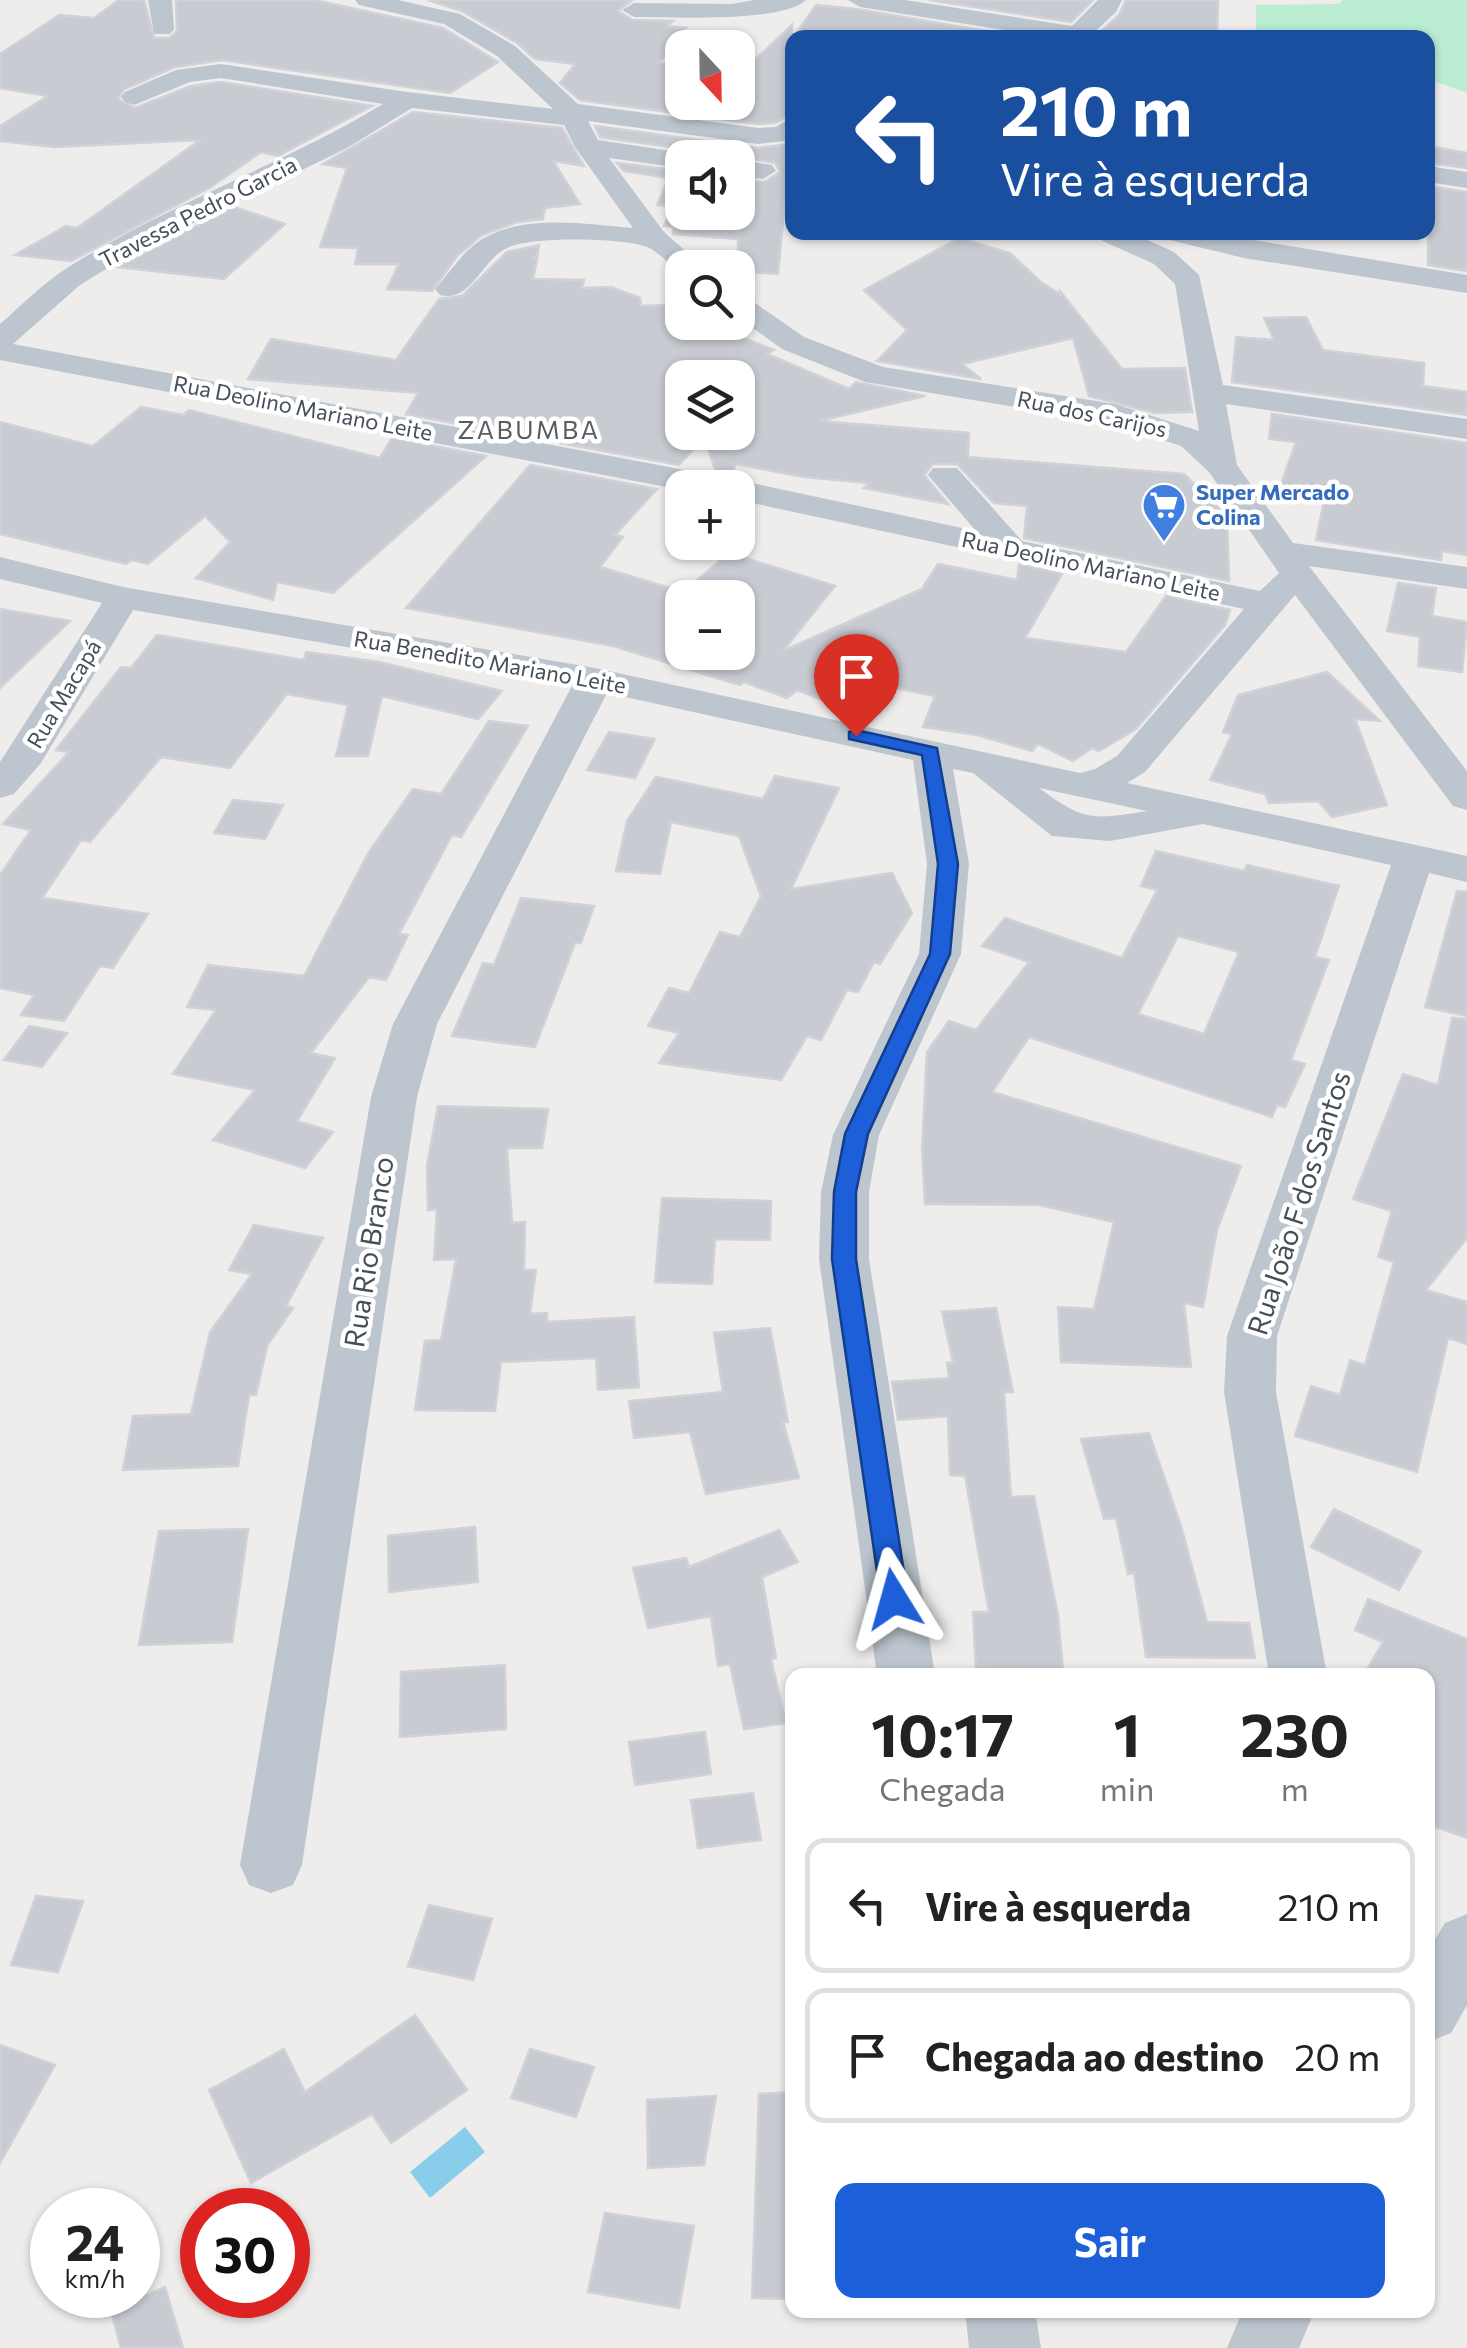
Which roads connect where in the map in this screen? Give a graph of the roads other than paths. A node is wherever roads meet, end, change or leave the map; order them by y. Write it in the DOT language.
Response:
graph roads {
  1 [pos="160,0"];
  2 [pos="367,0"];
  3 [pos="794,0"];
  4 [pos="860,0"];
  5 [pos="1110,0"];
  6 [pos="634,10"];
  7 [pos="162,28"];
  8 [pos="1039,30"];
  9 [pos="1082,30"];
  10 [pos="134,98"];
  11 [pos="407,100"];
  12 [pos="574,115"];
  13 [pos="785,133"];
  14 [pos="588,147"];
  15 [pos="665,158"];
  16 [pos="1435,175"];
  17 [pos="1467,180"];
  18 [pos="654,238"];
  19 [pos="1124,240"];
  20 [pos="1203,240"];
  21 [pos="669,250"];
  22 [pos="1467,284"];
  23 [pos="450,289"];
  24 [pos="755,316"];
  25 [pos="6,354"];
  26 [pos="1209,392"];
  27 [pos="1467,429"];
  28 [pos="1221,465"];
  29 [pos="945,475"];
  30 [pos="665,477"];
  31 [pos="755,494"];
  32 [pos="1012,550"];
  33 [pos="1289,561"];
  34 [pos="0,568"];
  35 [pos="1467,578"];
  36 [pos="123,598"];
  37 [pos="1269,604"];
  38 [pos="595,679"];
  39 [pos="930,752"];
  40 [pos="980,762"];
  41 [pos="1079,784"];
  42 [pos="0,786"];
  43 [pos="1467,798"];
  44 [pos="1030,802"];
  45 [pos="1114,810"];
  46 [pos="1414,858"];
  47 [pos="1467,869"];
  48 [pos="905,1668"];
  49 [pos="1297,1668"];
  50 [pos="271,1865"];
  51 [pos="1467,1944"];
  52 [pos="1435,1999"];
  53 [pos="1001,2318"];
  54 [pos="1276,2318"];
  55 [pos="1006,2348"];
  56 [pos="1263,2348"];
  1 -- 7 [label="street"];
  2 -- 12 [label="street"];
  3 -- 6 [label="street"];
  4 -- 8 [label="street"];
  5 -- 9 [label="street"];
  10 -- 11 [label="street"];
  11 -- 12 [label="street"];
  11 -- 25 [label="street, Travessa Pedro Garcia"];
  12 -- 13 [label="street"];
  12 -- 14 [label="street"];
  14 -- 15 [label="street"];
  14 -- 18 [label="street"];
  16 -- 17 [label="street"];
  18 -- 21 [label="street"];
  18 -- 23 [label="street"];
  19 -- 26 [label="street"];
  20 -- 22 [label="street"];
  24 -- 28 [label="street, Rua dos Carijos"];
  25 -- 30 [label="street, Rua Deolino Mariano Leite"];
  26 -- 27 [label="street"];
  26 -- 28 [label="street"];
  28 -- 33 [label="street, Rua dos Carijos"];
  29 -- 32 [label="street"];
  31 -- 32 [label="street, Rua Deolino Mariano Leite"];
  32 -- 37 [label="street, Rua Deolino Mariano Leite"];
  33 -- 35 [label="street"];
  33 -- 37 [label="street"];
  33 -- 43 [label="street, Rua dos Carijos"];
  34 -- 36 [label="street, Rua Benedito Mariano Leite"];
  36 -- 38 [label="street, Rua Benedito Mariano Leite"];
  36 -- 42 [label="street, Rua Macapá"];
  37 -- 41 [label="street"];
  38 -- 39 [label="street, Rua Benedito Mariano Leite"];
  38 -- 50 [label="street, Rua Rio Branco"];
  39 -- 40 [label="street, Rua Benedito Mariano Leite"];
  39 -- 48 [label="street"];
  40 -- 41 [label="street, Rua Benedito Mariano Leite"];
  40 -- 44 [label="street, Rua Benedito Mariano Leite"];
  41 -- 44 [label="street"];
  41 -- 45 [label="street, Rua Benedito Mariano Leite"];
  44 -- 45 [label="street, Rua Benedito Mariano Leite"];
  45 -- 46 [label="street, Rua Benedito Mariano Leite"];
  46 -- 47 [label="street, Rua Benedito Mariano Leite"];
  46 -- 49 [label="street, Rua João F dos Santos"];
  51 -- 52 [label="street"];
  53 -- 55 [label="street"];
  54 -- 56 [label="street"];
}
